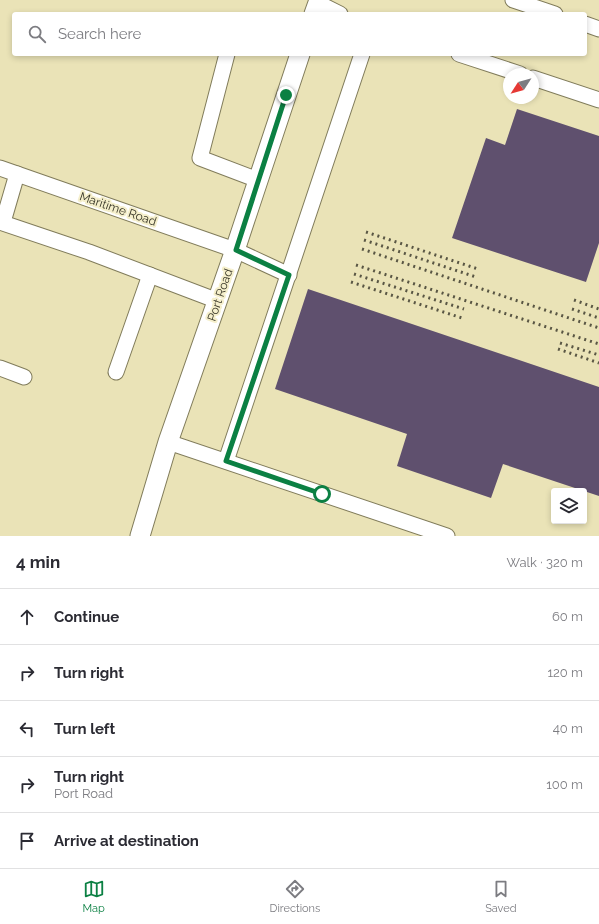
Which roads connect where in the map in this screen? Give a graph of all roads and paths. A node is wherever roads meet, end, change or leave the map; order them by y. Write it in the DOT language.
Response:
graph roads {
  1 [pos="513,0"];
  2 [pos="317,6"];
  3 [pos="334,12"];
  4 [pos="549,12"];
  5 [pos="587,25"];
  6 [pos="599,29"];
  7 [pos="226,56"];
  8 [pos="299,56"];
  9 [pos="361,56"];
  10 [pos="465,56"];
  11 [pos="503,68"];
  12 [pos="539,80"];
  13 [pos="599,100"];
  14 [pos="0,168"];
  15 [pos="17,174"];
  16 [pos="258,180"];
  17 [pos="1,222"];
  18 [pos="236,250"];
  19 [pos="150,275"];
  20 [pos="289,275"];
  21 [pos="218,301"];
  22 [pos="0,368"];
  23 [pos="116,372"];
  24 [pos="24,377"];
  25 [pos="168,442"];
  26 [pos="226,461"];
  27 [pos="140,536"];
  28 [pos="447,536"];
  1 -- 4 [label="street"];
  2 -- 3 [label="street"];
  5 -- 6 [label="street"];
  7 -- 16 [label="street"];
  8 -- 16 [label="main road, Port Road"];
  9 -- 20 [label="street"];
  10 -- 11 [label="street"];
  12 -- 13 [label="street"];
  14 -- 15 [label="street, Maritime Road"];
  15 -- 17 [label="street"];
  15 -- 18 [label="street, Maritime Road"];
  16 -- 18 [label="main road, Port Road"];
  17 -- 19 [label="street"];
  18 -- 20 [label="street, Maritime Road"];
  18 -- 21 [label="main road, Port Road"];
  19 -- 21 [label="street"];
  19 -- 23 [label="street"];
  20 -- 26 [label="street"];
  21 -- 25 [label="main road, Port Road"];
  22 -- 24 [label="street"];
  25 -- 26 [label="street"];
  25 -- 27 [label="main road, Port Road"];
  26 -- 28 [label="street"];
}
